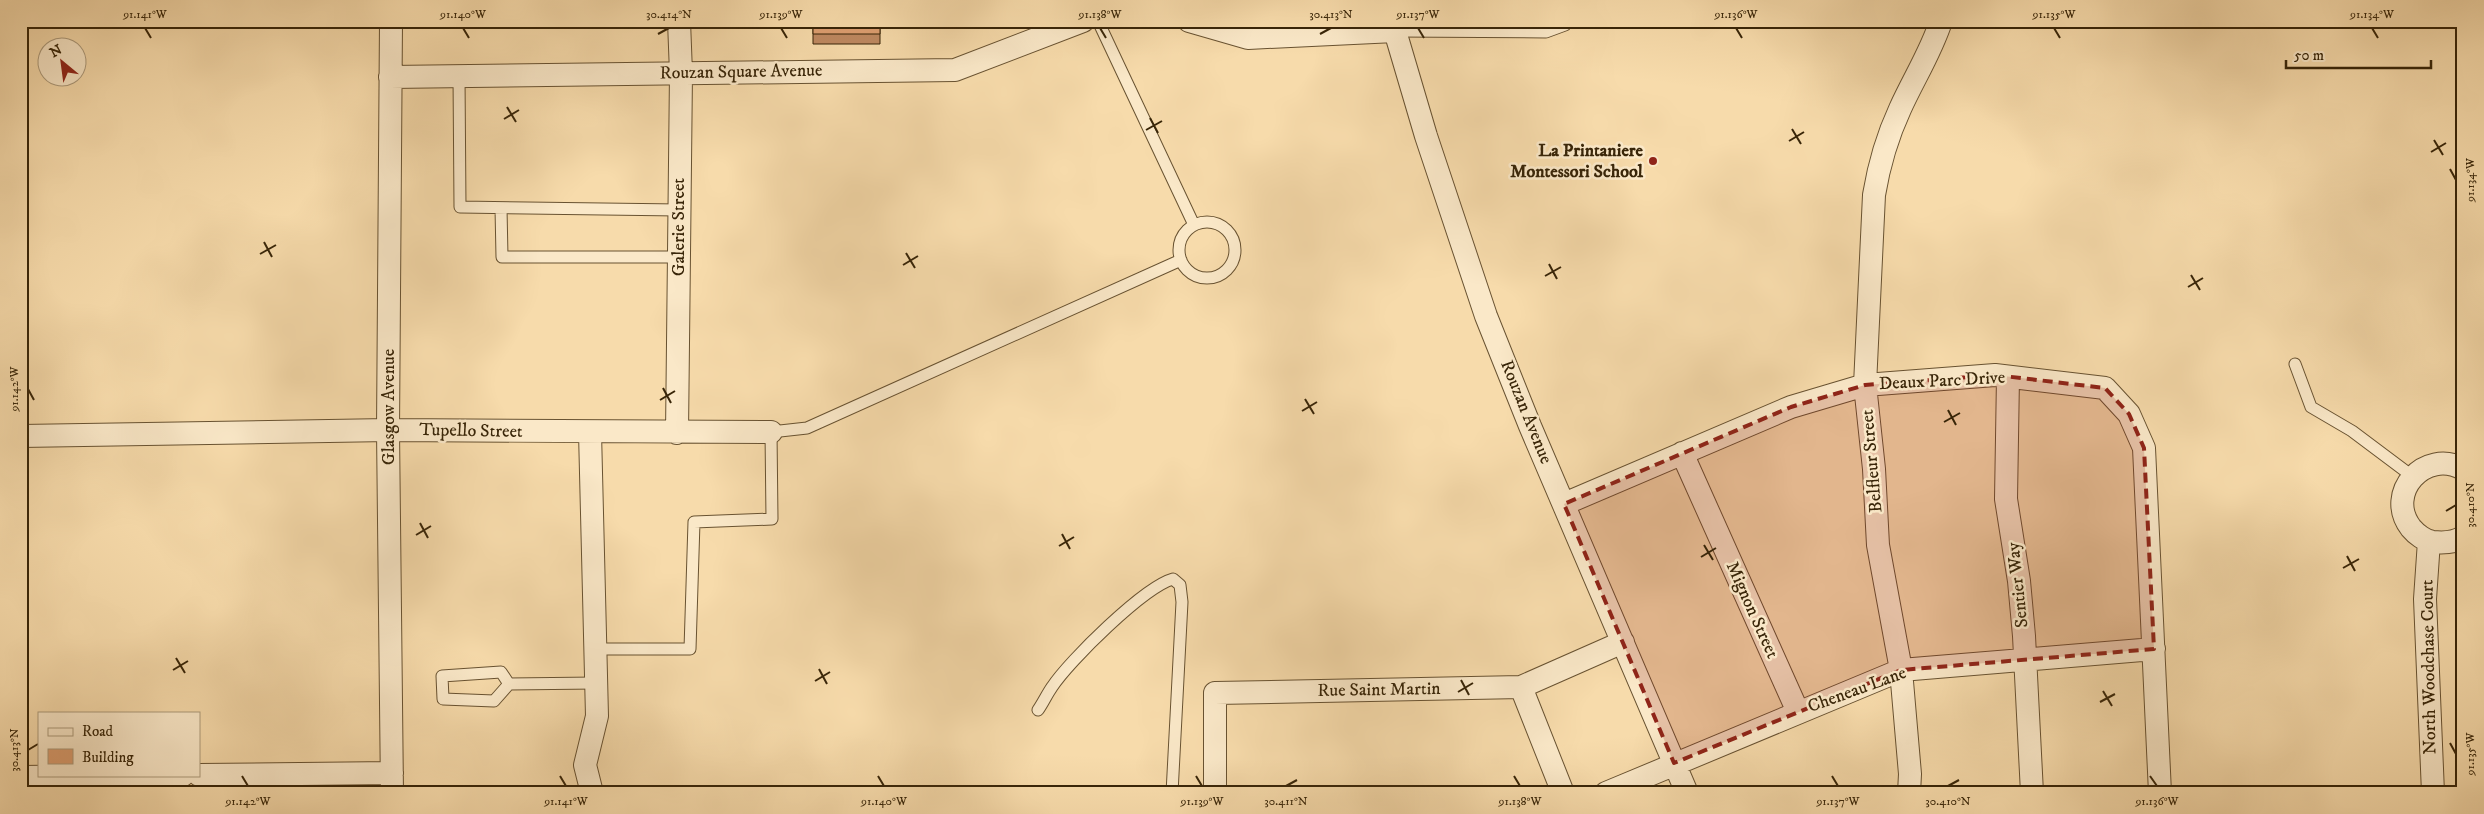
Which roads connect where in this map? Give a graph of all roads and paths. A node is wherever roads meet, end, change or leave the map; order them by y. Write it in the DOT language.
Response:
graph roads {
  1 [pos="391,21"];
  2 [pos="679,21"];
  3 [pos="1083,21"];
  4 [pos="1098,21"];
  5 [pos="1189,21"];
  6 [pos="1567,21"];
  7 [pos="1942,21"];
  8 [pos="1445,25"];
  9 [pos="1395,26"];
  10 [pos="681,73"];
  11 [pos="459,76"];
  12 [pos="390,77"];
  13 [pos="501,208"];
  14 [pos="679,210"];
  15 [pos="1194,225"];
  16 [pos="679,257"];
  17 [pos="1181,260"];
  18 [pos="2295,364"];
  19 [pos="2008,377"];
  20 [pos="1865,384"];
  21 [pos="388,430"];
  22 [pos="590,432"];
  23 [pos="771,432"];
  24 [pos="677,433"];
  25 [pos="21,436"];
  26 [pos="1682,453"];
  27 [pos="2463,469"];
  28 [pos="2412,476"];
  29 [pos="1564,504"];
  30 [pos="2463,537"];
  31 [pos="2429,541"];
  32 [pos="1623,642"];
  33 [pos="595,649"];
  34 [pos="2154,649"];
  35 [pos="2025,660"];
  36 [pos="1901,670"];
  37 [pos="596,683"];
  38 [pos="509,684"];
  39 [pos="1521,687"];
  40 [pos="1038,710"];
  41 [pos="1798,712"];
  42 [pos="1674,763"];
  43 [pos="200,775"];
  44 [pos="102,776"];
  45 [pos="21,777"];
  46 [pos="392,783"];
  47 [pos="592,793"];
  48 [pos="764,793"];
  49 [pos="770,793"];
  50 [pos="1172,793"];
  51 [pos="1215,793"];
  52 [pos="1563,793"];
  53 [pos="1606,793"];
  54 [pos="1687,793"];
  55 [pos="1910,793"];
  56 [pos="2032,793"];
  57 [pos="2160,793"];
  58 [pos="2433,793"];
  1 -- 12 [label="street, Glasgow Avenue"];
  2 -- 10 [label="street, Galerie Street"];
  3 -- 10 [label="street, Rouzan Square Avenue"];
  4 -- 15 [label="lane"];
  5 -- 9 [label="street"];
  6 -- 8 [label="lane"];
  7 -- 20 [label="street, Belfleur Street"];
  8 -- 9 [label="lane"];
  9 -- 29 [label="street, Rouzan Avenue"];
  10 -- 11 [label="street, Rouzan Square Avenue"];
  10 -- 14 [label="street, Galerie Street"];
  11 -- 12 [label="street, Rouzan Square Avenue"];
  11 -- 13 [label="lane"];
  12 -- 21 [label="street, Glasgow Avenue"];
  13 -- 14 [label="lane"];
  13 -- 16 [label="lane"];
  14 -- 16 [label="street, Galerie Street"];
  15 -- 17 [label="lane"];
  15 -- 17 [label="lane"];
  16 -- 24 [label="street, Galerie Street"];
  17 -- 23 [label="lane"];
  18 -- 28 [label="lane"];
  19 -- 20 [label="street, Deaux Parc Drive"];
  19 -- 34 [label="street, Deaux Parc Drive"];
  19 -- 35 [label="street, Sentier Way"];
  20 -- 26 [label="street, Deaux Parc Drive"];
  20 -- 36 [label="street, Belfleur Street"];
  21 -- 22 [label="street, Tupello Street"];
  21 -- 25 [label="street, Tupello Street"];
  21 -- 46 [label="street, Glasgow Avenue"];
  22 -- 24 [label="street, Tupello Street"];
  22 -- 33 [label="street"];
  23 -- 24 [label="street, Tupello Street"];
  23 -- 33 [label="lane"];
  26 -- 29 [label="street, Deaux Parc Drive"];
  26 -- 41 [label="street, Mignon Street"];
  27 -- 28 [label="street"];
  28 -- 31 [label="street"];
  29 -- 32 [label="street, Rouzan Avenue"];
  30 -- 31 [label="street"];
  31 -- 58 [label="street, North Woodchase Court"];
  32 -- 39 [label="street, Rue Saint Martin"];
  32 -- 42 [label="street, Rouzan Avenue"];
  33 -- 37 [label="street"];
  34 -- 35 [label="street, Cheneau Lane"];
  34 -- 57 [label="street, Deaux Parc Drive"];
  35 -- 36 [label="street, Cheneau Lane"];
  35 -- 56 [label="street, Sentier Way"];
  36 -- 41 [label="street, Cheneau Lane"];
  36 -- 55 [label="street, Belfleur Street"];
  37 -- 38 [label="lane"];
  37 -- 47 [label="street"];
  38 -- 38 [label="lane"];
  39 -- 51 [label="street, Rue Saint Martin"];
  39 -- 52 [label="street"];
  40 -- 50 [label="lane"];
  41 -- 42 [label="street, Cheneau Lane"];
  42 -- 53 [label="street, Cheneau Lane"];
  42 -- 54 [label="street, Rouzan Avenue"];
  43 -- 46 [label="street"];
  44 -- 45 [label="street"];
  48 -- 49 [label="lane"];
}
